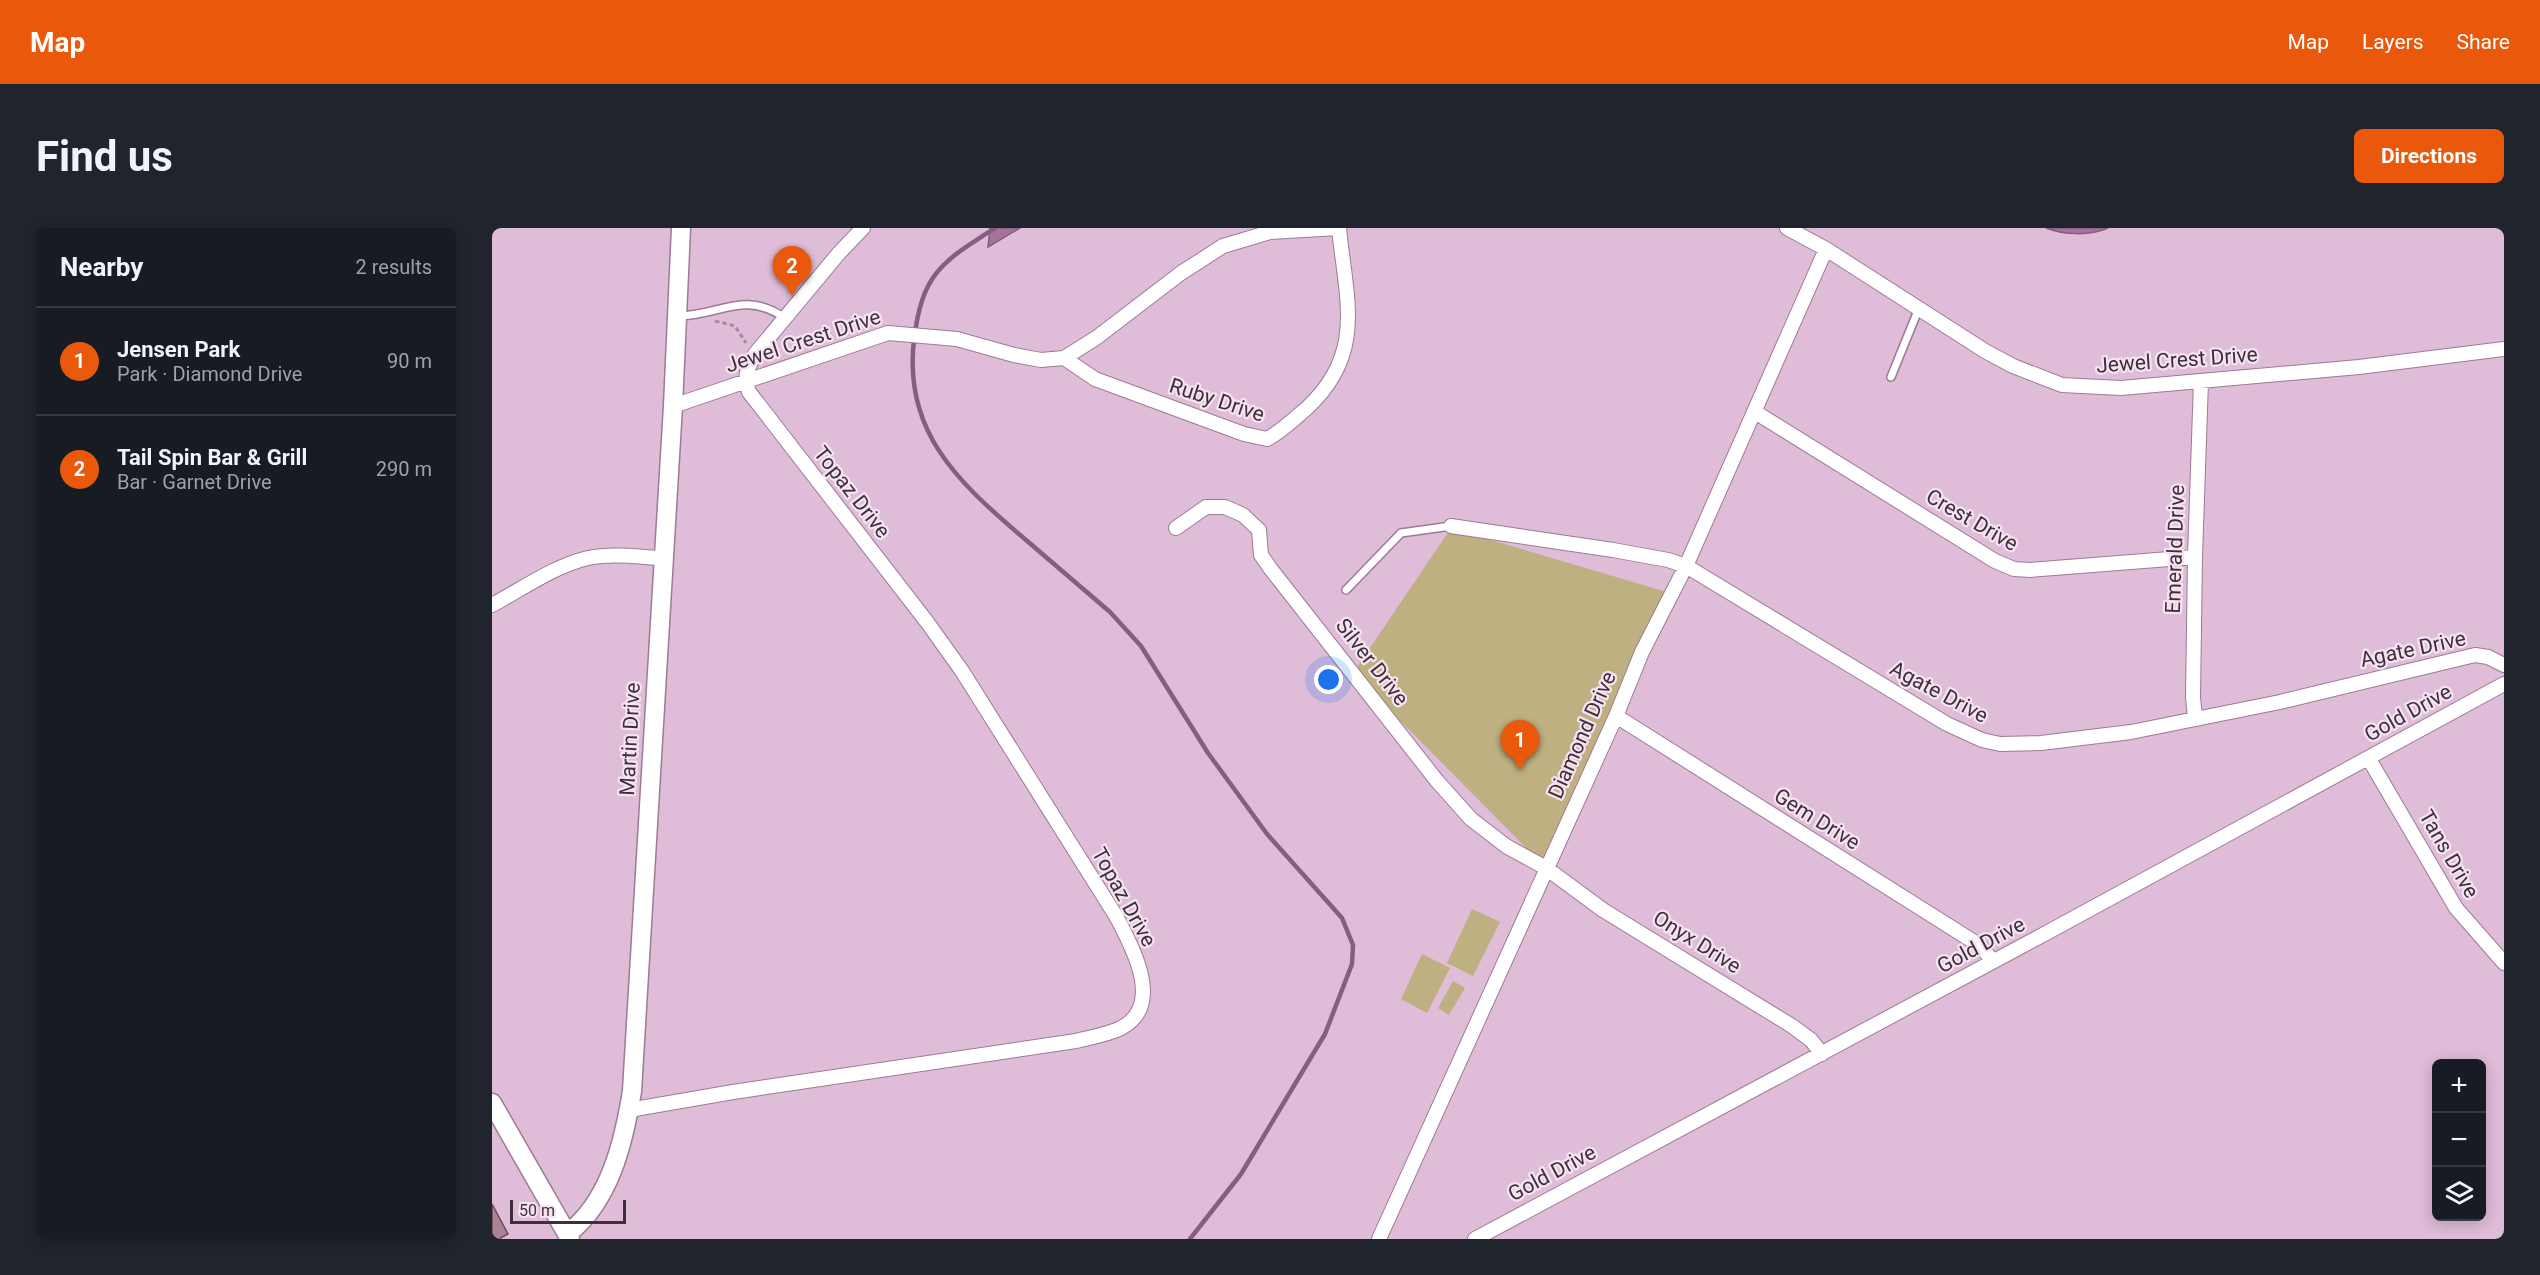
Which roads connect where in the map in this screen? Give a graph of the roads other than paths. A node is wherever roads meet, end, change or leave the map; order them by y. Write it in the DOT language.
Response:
graph roads {
  1 [pos="681,228"];
  2 [pos="863,228"];
  3 [pos="1339,228"];
  4 [pos="1787,228"];
  5 [pos="1826,249"];
  6 [pos="1919,308"];
  7 [pos="676,316"];
  8 [pos="784,318"];
  9 [pos="2504,349"];
  10 [pos="1064,358"];
  11 [pos="1891,377"];
  12 [pos="2201,381"];
  13 [pos="745,382"];
  14 [pos="673,406"];
  15 [pos="1755,412"];
  16 [pos="1451,526"];
  17 [pos="1176,528"];
  18 [pos="2194,557"];
  19 [pos="663,558"];
  20 [pos="1686,566"];
  21 [pos="1346,590"];
  22 [pos="492,606"];
  23 [pos="2504,665"];
  24 [pos="2504,684"];
  25 [pos="1616,716"];
  26 [pos="2195,718"];
  27 [pos="2369,759"];
  28 [pos="1546,868"];
  29 [pos="1993,961"];
  30 [pos="2504,963"];
  31 [pos="1822,1054"];
  32 [pos="492,1103"];
  33 [pos="629,1110"];
  34 [pos="568,1236"];
  35 [pos="1379,1239"];
  36 [pos="1475,1239"];
  1 -- 7 [label="street, Martin Drive"];
  2 -- 8 [label="street"];
  3 -- 10 [label="street"];
  3 -- 10 [label="street, Ruby Drive"];
  4 -- 5 [label="street, Jewel Crest Drive"];
  5 -- 6 [label="street, Jewel Crest Drive"];
  5 -- 15 [label="street, Diamond Drive"];
  6 -- 11 [label="lane"];
  6 -- 12 [label="street, Jewel Crest Drive"];
  7 -- 8 [label="lane"];
  7 -- 14 [label="street, Martin Drive"];
  8 -- 13 [label="street"];
  9 -- 12 [label="street, Jewel Crest Drive"];
  10 -- 13 [label="street, Jewel Crest Drive"];
  12 -- 18 [label="street, Emerald Drive"];
  13 -- 14 [label="street, Jewel Crest Drive"];
  13 -- 33 [label="street, Topaz Drive"];
  14 -- 19 [label="street, Martin Drive"];
  15 -- 18 [label="street, Crest Drive"];
  15 -- 20 [label="street, Diamond Drive"];
  16 -- 20 [label="street, Agate Drive"];
  16 -- 21 [label="lane"];
  17 -- 28 [label="street, Silver Drive"];
  18 -- 26 [label="street, Emerald Drive"];
  19 -- 22 [label="street"];
  19 -- 33 [label="street, Martin Drive"];
  20 -- 25 [label="street, Diamond Drive"];
  20 -- 26 [label="street, Agate Drive"];
  23 -- 26 [label="street, Agate Drive"];
  24 -- 27 [label="street, Gold Drive"];
  25 -- 28 [label="street, Diamond Drive"];
  25 -- 29 [label="street, Gem Drive"];
  27 -- 29 [label="street, Gold Drive"];
  27 -- 30 [label="street, Tans Drive"];
  28 -- 31 [label="street, Onyx Drive"];
  28 -- 35 [label="street, Diamond Drive"];
  29 -- 31 [label="street, Gold Drive"];
  31 -- 36 [label="street, Gold Drive"];
  32 -- 34 [label="street"];
  33 -- 34 [label="street, Martin Drive"];
}
